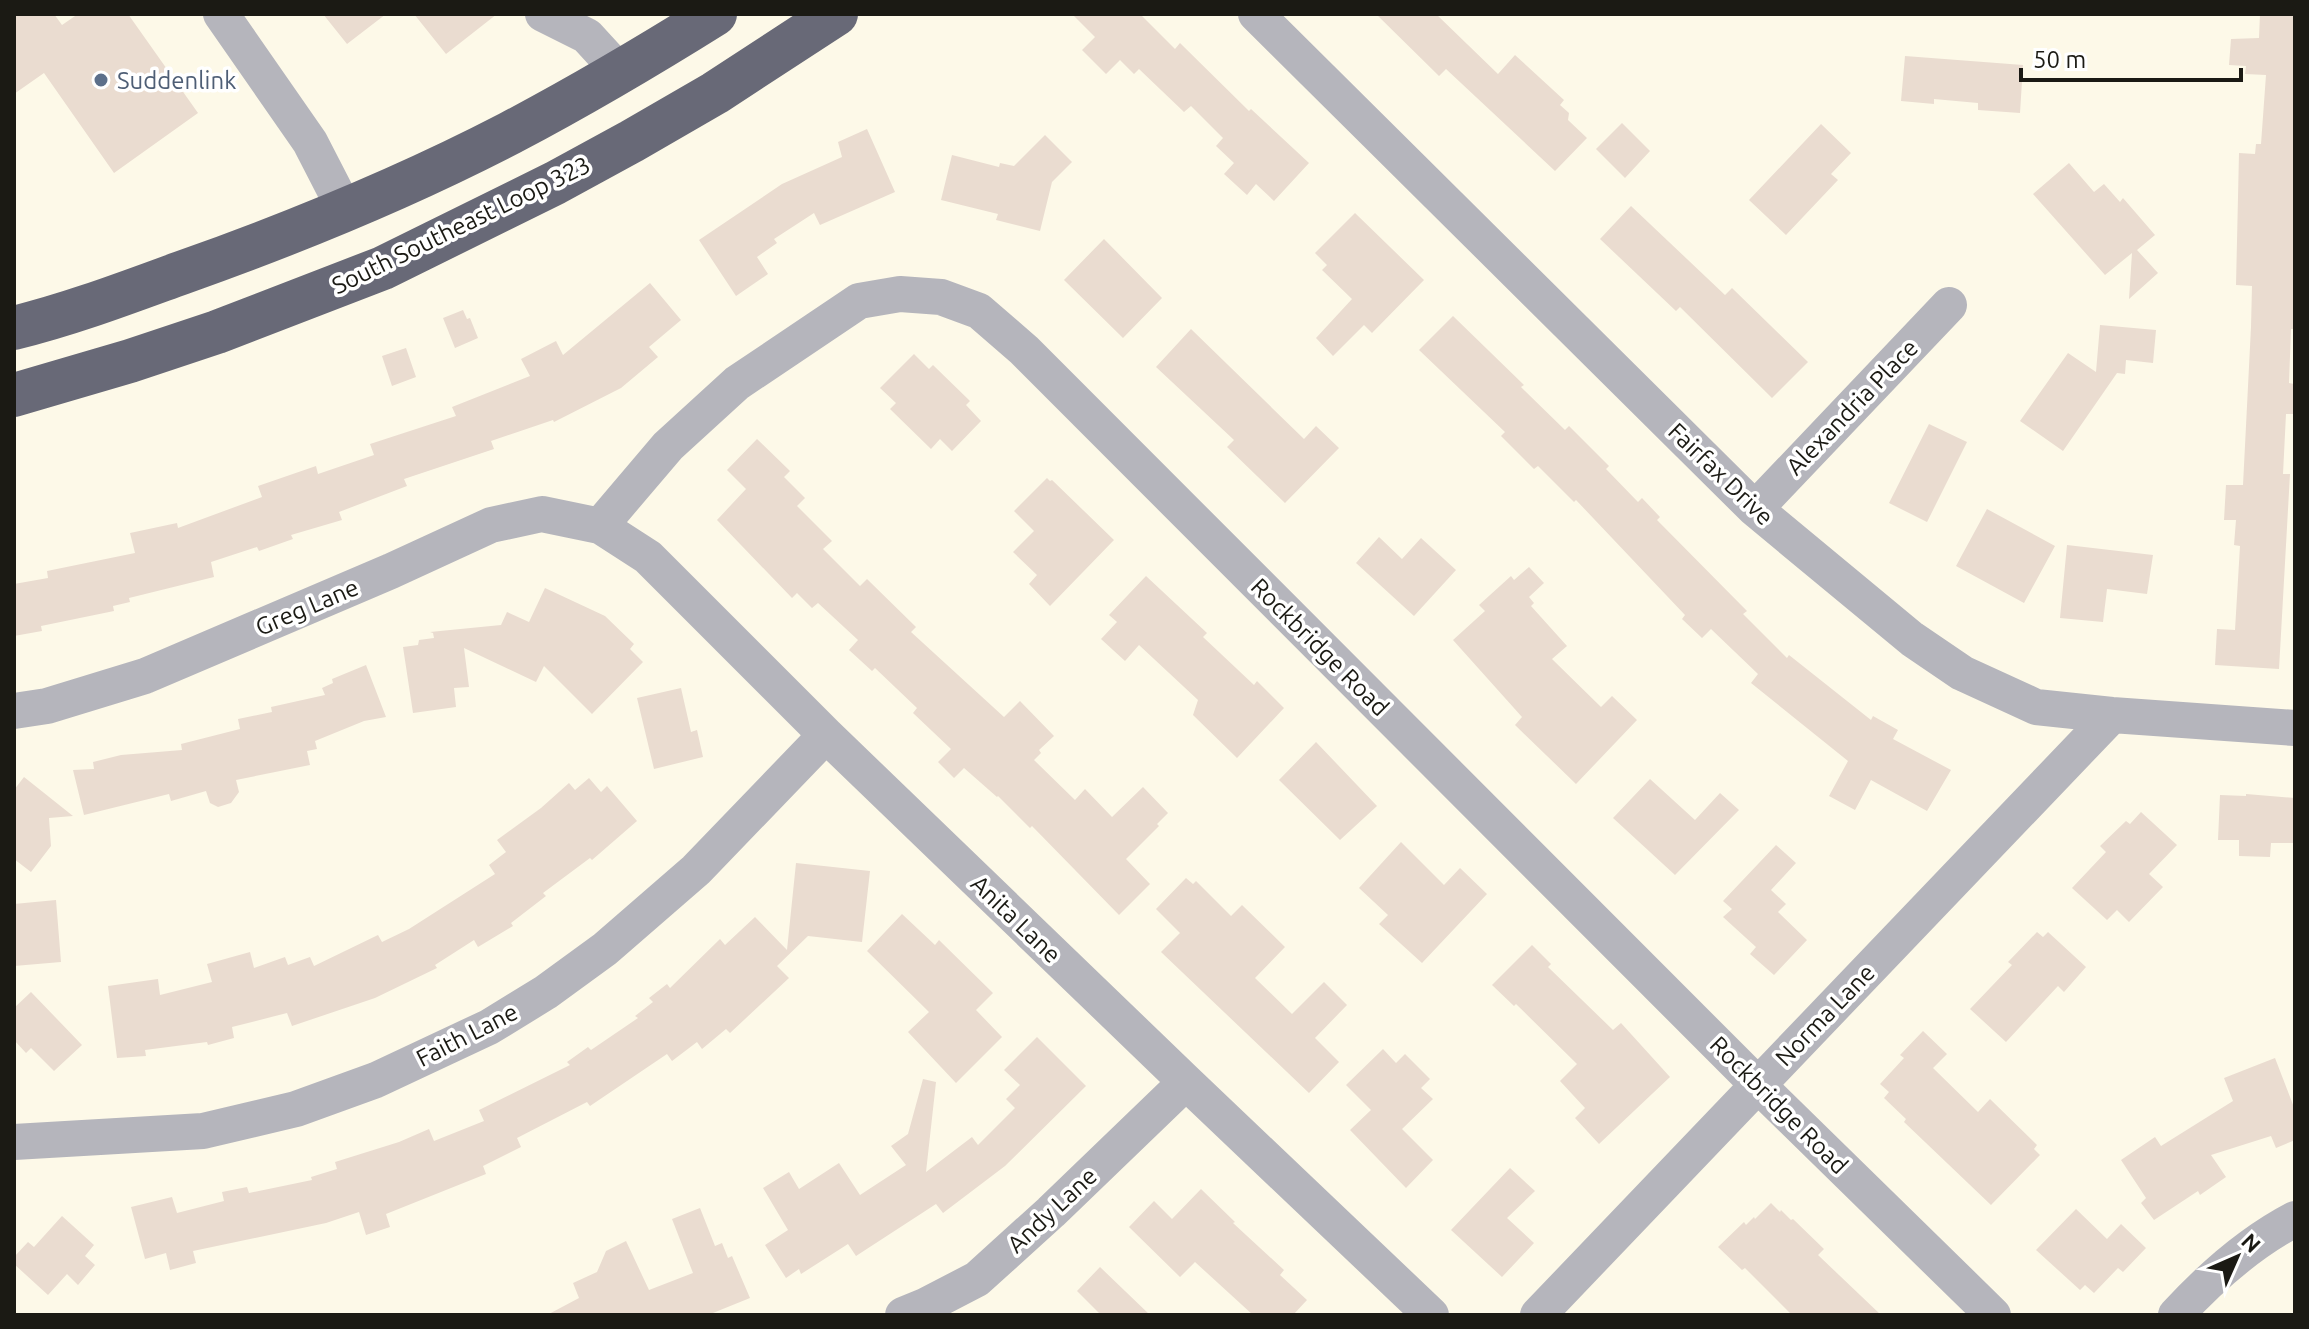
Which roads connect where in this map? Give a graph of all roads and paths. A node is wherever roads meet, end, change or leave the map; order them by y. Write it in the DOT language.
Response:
graph roads {
  1 [pos="221,14"];
  2 [pos="543,14"];
  3 [pos="715,14"];
  4 [pos="836,14"];
  5 [pos="1256,14"];
  6 [pos="620,72"];
  7 [pos="345,210"];
  8 [pos="1949,305"];
  9 [pos="14,328"];
  10 [pos="14,395"];
  11 [pos="1755,509"];
  12 [pos="600,526"];
  13 [pos="14,711"];
  14 [pos="2112,715"];
  15 [pos="2295,728"];
  16 [pos="826,735"];
  17 [pos="1186,1082"];
  18 [pos="1758,1085"];
  19 [pos="14,1142"];
  20 [pos="2295,1219"];
  21 [pos="903,1315"];
  22 [pos="1431,1315"];
  23 [pos="1538,1315"];
  24 [pos="1993,1315"];
  25 [pos="2176,1315"];
  1 -- 7 [label="street"];
  2 -- 6 [label="street"];
  3 -- 6 [label="highway"];
  4 -- 10 [label="highway, South Southeast Loop 323"];
  5 -- 11 [label="street, Fairfax Drive"];
  6 -- 7 [label="highway"];
  7 -- 9 [label="highway"];
  8 -- 11 [label="street, Alexandria Place"];
  11 -- 14 [label="street, Fairfax Drive"];
  12 -- 13 [label="street, Greg Lane"];
  12 -- 16 [label="street, Anita Lane"];
  12 -- 18 [label="street, Rockbridge Road"];
  14 -- 15 [label="street, Fairfax Drive"];
  14 -- 18 [label="street, Norma Lane"];
  16 -- 17 [label="street, Anita Lane"];
  16 -- 19 [label="street, Faith Lane"];
  17 -- 21 [label="street, Andy Lane"];
  17 -- 22 [label="street, Anita Lane"];
  18 -- 23 [label="street, Norma Lane"];
  18 -- 24 [label="street, Rockbridge Road"];
  20 -- 25 [label="street"];
}
